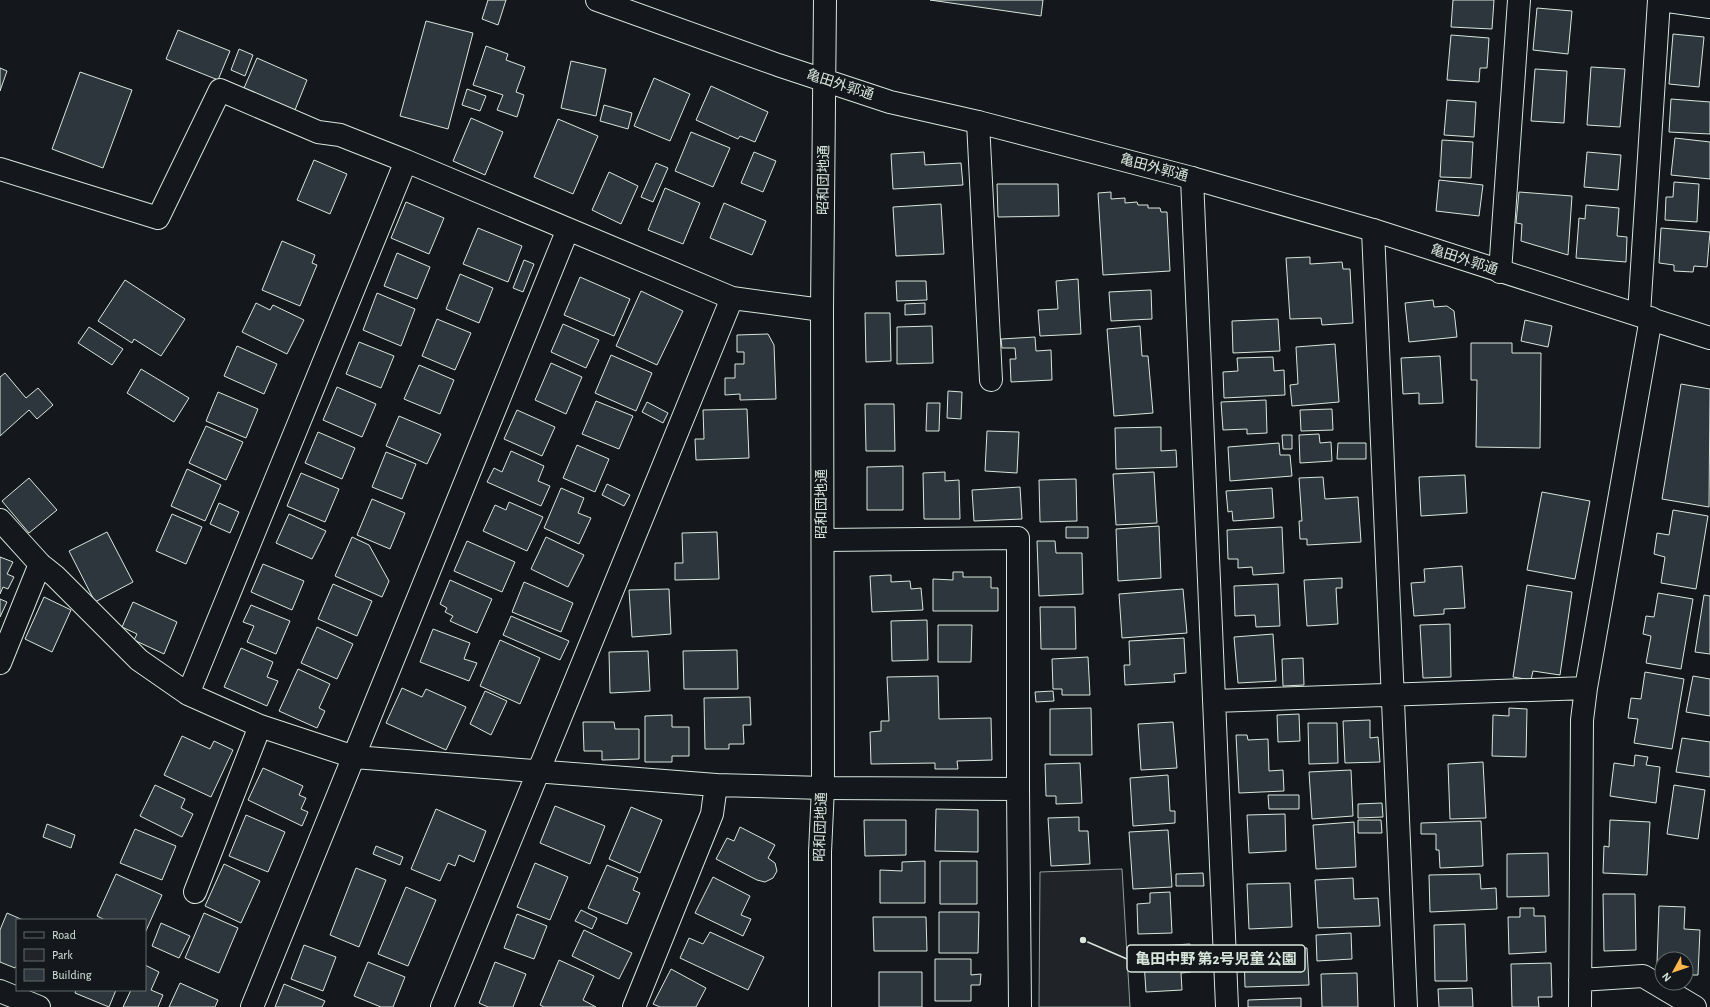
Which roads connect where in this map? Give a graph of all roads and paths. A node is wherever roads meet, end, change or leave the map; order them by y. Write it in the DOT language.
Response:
graph roads {
  1 [pos="597,0"];
  2 [pos="825,0"];
  3 [pos="1519,0"];
  4 [pos="1660,0"];
  5 [pos="1710,8"];
  6 [pos="825,80"];
  7 [pos="978,122"];
  8 [pos="406,161"];
  9 [pos="0,169"];
  10 [pos="1192,178"];
  11 [pos="568,229"];
  12 [pos="1373,230"];
  13 [pos="1500,272"];
  14 [pos="732,298"];
  15 [pos="822,310"];
  16 [pos="1645,316"];
  17 [pos="1710,338"];
  18 [pos="991,380"];
  19 [pos="0,520"];
  20 [pos="823,540"];
  21 [pos="40,564"];
  22 [pos="0,663"];
  23 [pos="1586,688"];
  24 [pos="188,694"];
  25 [pos="1393,694"];
  26 [pos="1214,701"];
  27 [pos="260,726"];
  28 [pos="354,757"];
  29 [pos="538,771"];
  30 [pos="716,785"];
  31 [pos="823,788"];
  32 [pos="1018,789"];
  33 [pos="195,892"];
  34 [pos="1580,980"];
  35 [pos="0,991"];
  36 [pos="39,1007"];
  37 [pos="252,1007"];
  38 [pos="442,1007"];
  39 [pos="634,1007"];
  40 [pos="820,1007"];
  41 [pos="1020,1007"];
  42 [pos="1227,1007"];
  43 [pos="1406,1007"];
  44 [pos="1580,1007"];
  45 [pos="1696,1007"];
  1 -- 6 [label="street, 亀田外郭通"];
  2 -- 6 [label="street, 昭和団地通"];
  3 -- 13 [label="street"];
  4 -- 5 [label="street"];
  4 -- 16 [label="street"];
  6 -- 7 [label="street, 亀田外郭通"];
  6 -- 15 [label="street, 昭和団地通"];
  7 -- 10 [label="street, 亀田外郭通"];
  7 -- 18 [label="street"];
  8 -- 9 [label="street"];
  8 -- 11 [label="street"];
  8 -- 24 [label="street"];
  10 -- 12 [label="street, 亀田外郭通"];
  10 -- 26 [label="street"];
  11 -- 14 [label="street"];
  11 -- 28 [label="street"];
  12 -- 13 [label="street, 亀田外郭通"];
  12 -- 25 [label="street"];
  13 -- 16 [label="street, 亀田外郭通"];
  14 -- 15 [label="street"];
  14 -- 29 [label="street"];
  15 -- 20 [label="street, 昭和団地通"];
  16 -- 17 [label="street, 亀田外郭通"];
  16 -- 23 [label="street"];
  19 -- 21 [label="street"];
  20 -- 31 [label="street, 昭和団地通"];
  20 -- 32 [label="street"];
  21 -- 22 [label="street"];
  21 -- 24 [label="street"];
  23 -- 25 [label="street"];
  23 -- 34 [label="street"];
  24 -- 27 [label="street"];
  25 -- 26 [label="street"];
  25 -- 43 [label="street"];
  26 -- 42 [label="street"];
  27 -- 28 [label="street"];
  27 -- 33 [label="street"];
  28 -- 29 [label="street"];
  28 -- 37 [label="street"];
  29 -- 30 [label="street"];
  29 -- 38 [label="street"];
  30 -- 31 [label="street"];
  30 -- 39 [label="street"];
  31 -- 32 [label="street"];
  31 -- 40 [label="street, 昭和団地通"];
  32 -- 41 [label="street"];
  34 -- 44 [label="street"];
  34 -- 45 [label="street"];
  35 -- 36 [label="street"];
}
